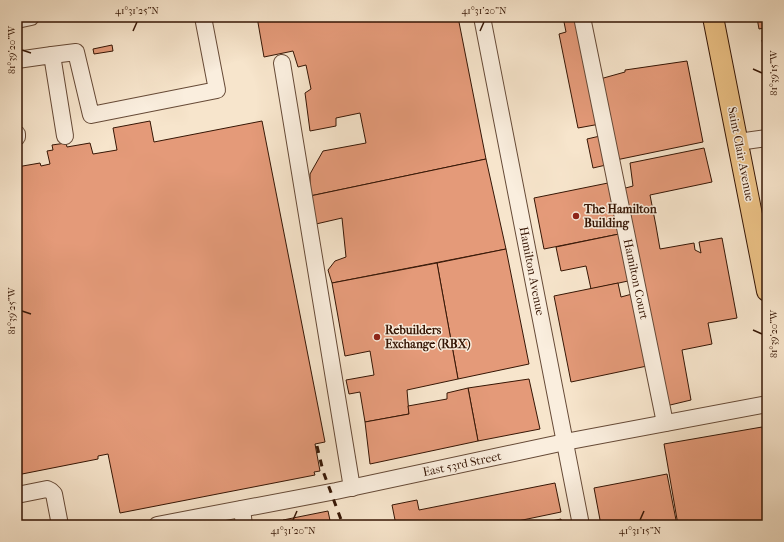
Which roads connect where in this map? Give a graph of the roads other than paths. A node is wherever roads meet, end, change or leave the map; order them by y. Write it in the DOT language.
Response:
graph roads {
  1 [pos="31,17"];
  2 [pos="203,17"];
  3 [pos="482,17"];
  4 [pos="582,17"];
  5 [pos="713,17"];
  6 [pos="17,20"];
  7 [pos="52,55"];
  8 [pos="17,60"];
  9 [pos="282,63"];
  10 [pos="17,134"];
  11 [pos="65,136"];
  12 [pos="17,137"];
  13 [pos="767,138"];
  14 [pos="738,142"];
  15 [pos="767,291"];
  16 [pos="767,404"];
  17 [pos="665,423"];
  18 [pos="565,442"];
  19 [pos="352,488"];
  20 [pos="17,495"];
  21 [pos="242,509"];
  22 [pos="60,525"];
  23 [pos="157,525"];
  24 [pos="244,525"];
  25 [pos="581,525"];
  1 -- 6 [label="street"];
  2 -- 7 [label="street"];
  3 -- 18 [label="street, Hamilton Avenue"];
  4 -- 17 [label="street, Hamilton Court"];
  5 -- 14 [label="main road, Saint Clair Avenue"];
  7 -- 8 [label="street"];
  7 -- 11 [label="street"];
  9 -- 19 [label="street"];
  10 -- 12 [label="street"];
  13 -- 14 [label="street"];
  14 -- 15 [label="main road, Saint Clair Avenue"];
  16 -- 17 [label="street, East 53rd Street"];
  17 -- 18 [label="street, East 53rd Street"];
  18 -- 19 [label="street, East 53rd Street"];
  18 -- 25 [label="street, Hamilton Avenue"];
  19 -- 21 [label="street, East 53rd Street"];
  20 -- 22 [label="street"];
  21 -- 23 [label="street, East 53rd Street"];
  21 -- 24 [label="street"];
}
